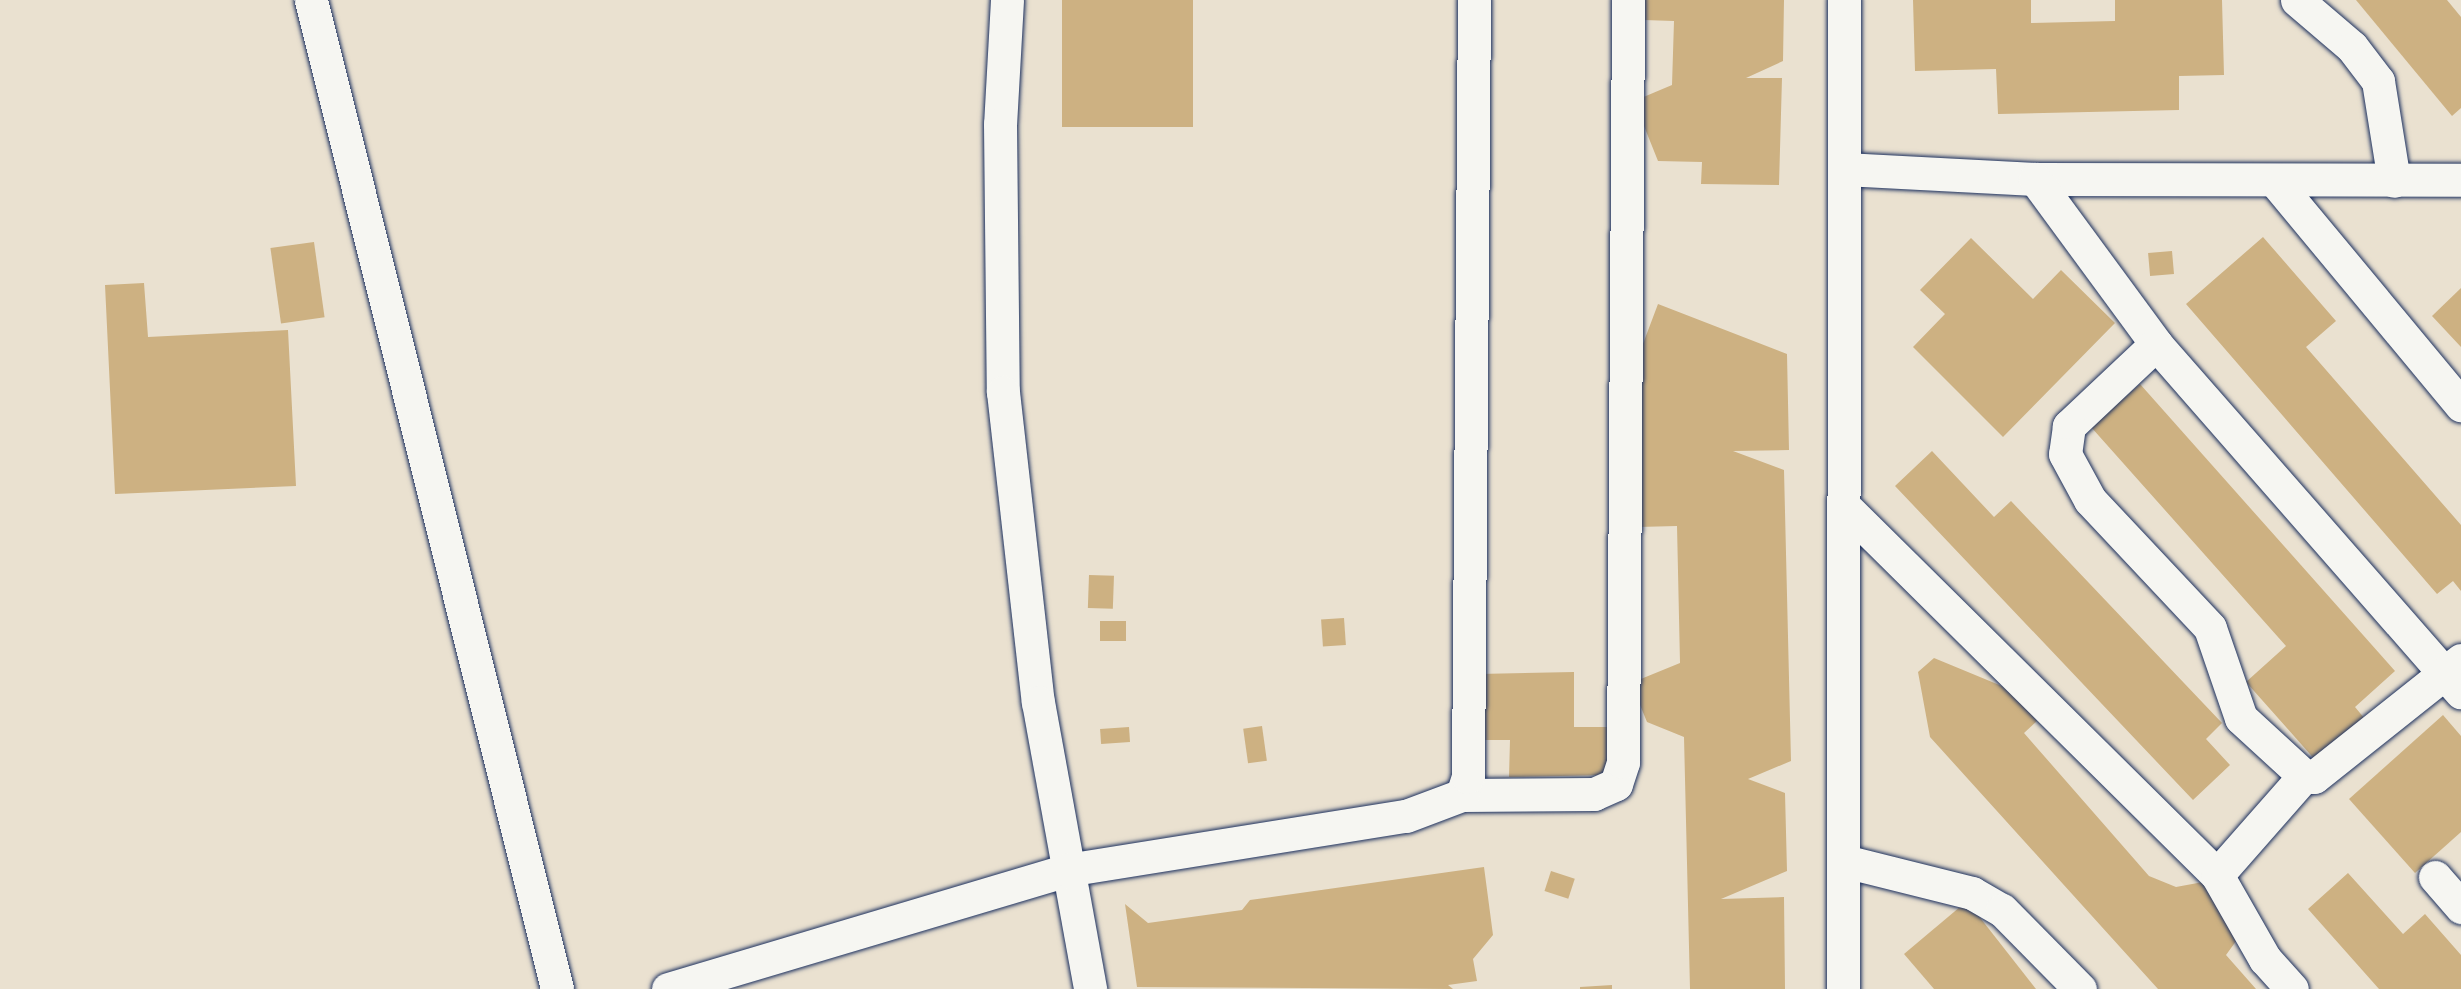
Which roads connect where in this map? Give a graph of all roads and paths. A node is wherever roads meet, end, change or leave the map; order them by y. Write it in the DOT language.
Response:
graph roads {
  1 [pos="311,0"];
  2 [pos="1007,0"];
  3 [pos="1474,0"];
  4 [pos="1628,0"];
  5 [pos="1844,0"];
  6 [pos="2298,0"];
  7 [pos="1844,169"];
  8 [pos="2035,179"];
  9 [pos="2274,180"];
  10 [pos="2461,180"];
  11 [pos="2394,181"];
  12 [pos="2156,344"];
  13 [pos="2461,405"];
  14 [pos="1843,505"];
  15 [pos="2456,675"];
  16 [pos="2304,776"];
  17 [pos="1462,795"];
  18 [pos="1844,861"];
  19 [pos="1067,870"];
  20 [pos="2217,875"];
  21 [pos="2435,877"];
  22 [pos="2461,907"];
  23 [pos="557,989"];
  24 [pos="668,989"];
  25 [pos="1090,989"];
  26 [pos="1842,989"];
  27 [pos="2080,989"];
  28 [pos="2292,989"];
  1 -- 23 [label="street"];
  2 -- 19 [label="street"];
  3 -- 17 [label="street"];
  4 -- 17 [label="street"];
  5 -- 7 [label="street"];
  6 -- 11 [label="street"];
  7 -- 8 [label="street"];
  7 -- 14 [label="street"];
  8 -- 9 [label="street"];
  8 -- 12 [label="street"];
  9 -- 11 [label="street"];
  9 -- 13 [label="street"];
  10 -- 11 [label="street"];
  12 -- 15 [label="street"];
  12 -- 16 [label="street"];
  14 -- 18 [label="street"];
  14 -- 20 [label="street"];
  15 -- 16 [label="street"];
  16 -- 20 [label="street"];
  17 -- 19 [label="street"];
  18 -- 26 [label="street"];
  18 -- 27 [label="street"];
  19 -- 24 [label="street"];
  19 -- 25 [label="street"];
  20 -- 28 [label="street"];
  21 -- 22 [label="street"];
}
